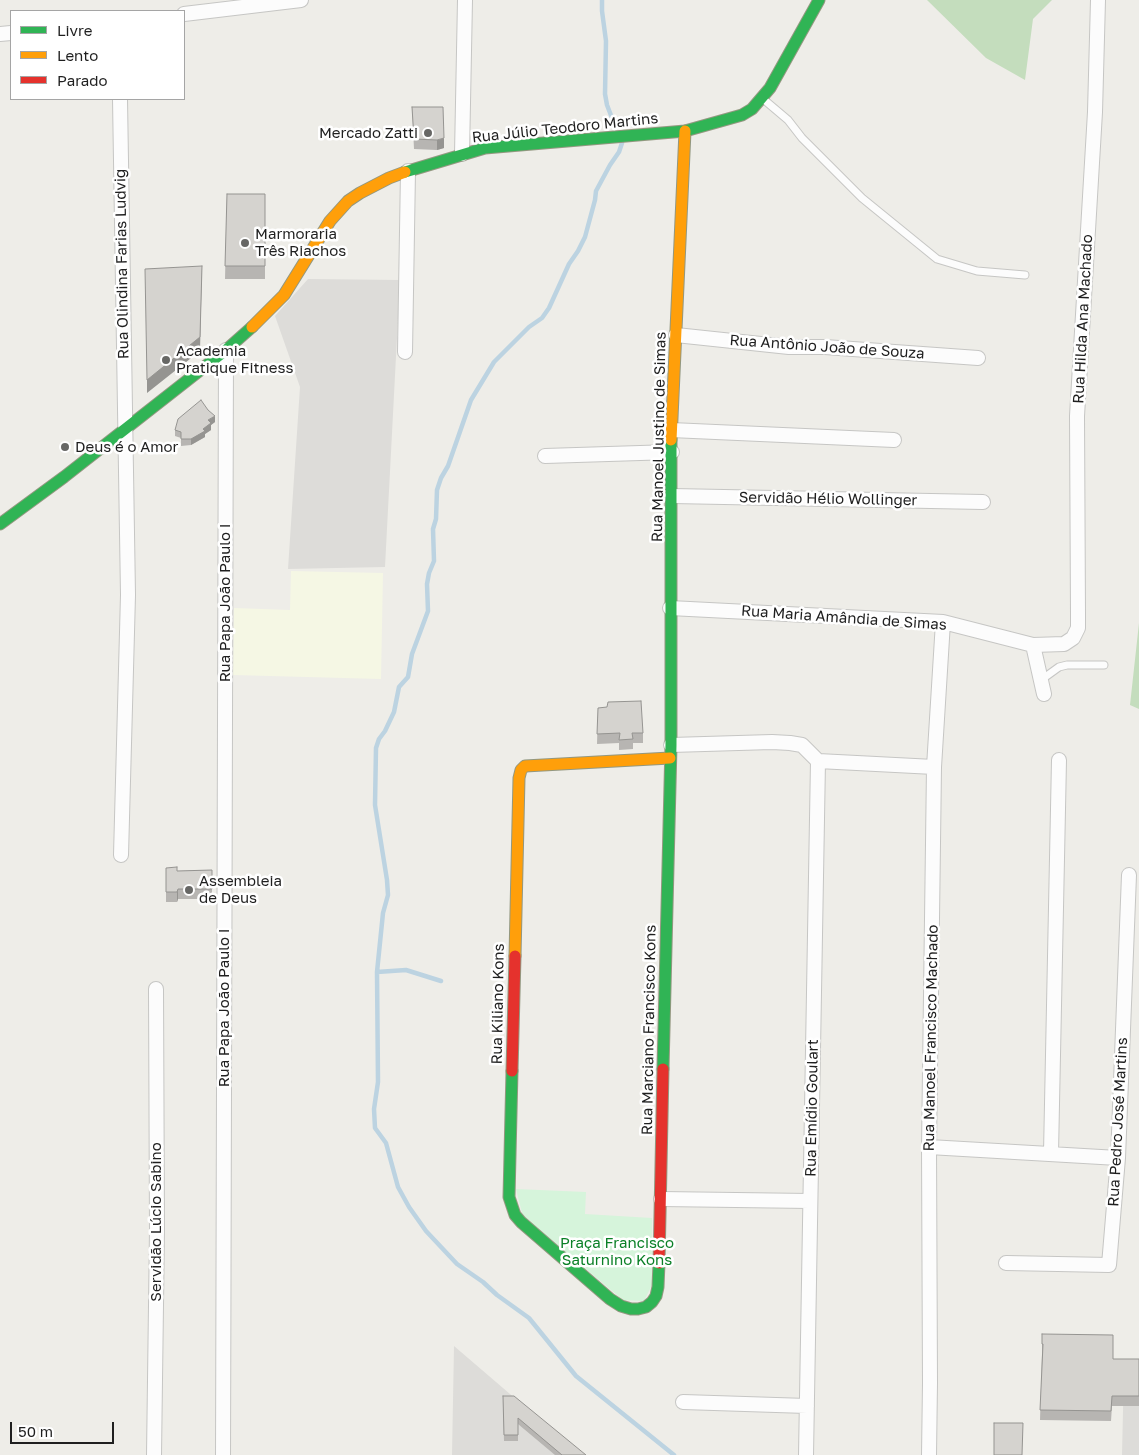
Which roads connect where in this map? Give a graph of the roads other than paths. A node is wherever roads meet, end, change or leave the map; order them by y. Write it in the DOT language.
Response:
graph roads {
  1 [pos="301,0"];
  2 [pos="465,0"];
  3 [pos="819,0"];
  4 [pos="1098,0"];
  5 [pos="242,4"];
  6 [pos="185,14"];
  7 [pos="762,98"];
  8 [pos="120,100"];
  9 [pos="685,131"];
  10 [pos="462,154"];
  11 [pos="408,171"];
  12 [pos="1025,275"];
  13 [pos="676,335"];
  14 [pos="226,350"];
  15 [pos="405,352"];
  16 [pos="978,358"];
  17 [pos="125,429"];
  18 [pos="671,430"];
  19 [pos="894,440"];
  20 [pos="672,452"];
  21 [pos="545,456"];
  22 [pos="672,496"];
  23 [pos="983,502"];
  24 [pos="0,524"];
  25 [pos="670,608"];
  26 [pos="943,622"];
  27 [pos="1073,638"];
  28 [pos="1033,645"];
  29 [pos="1104,665"];
  30 [pos="1043,687"];
  31 [pos="670,751"];
  32 [pos="1059,760"];
  33 [pos="818,761"];
  34 [pos="934,767"];
  35 [pos="121,855"];
  36 [pos="1129,875"];
  37 [pos="156,989"];
  38 [pos="929,1147"];
  39 [pos="1051,1153"];
  40 [pos="1118,1158"];
  41 [pos="660,1199"];
  42 [pos="810,1201"];
  43 [pos="1006,1263"];
  44 [pos="652,1302"];
  45 [pos="683,1402"];
  46 [pos="807,1406"];
  47 [pos="154,1455"];
  48 [pos="223,1455"];
  49 [pos="806,1455"];
  50 [pos="928,1455"];
  1 -- 5 [label="street"];
  2 -- 10 [label="street"];
  3 -- 7 [label="street, Rua Júlio Teodoro Martins"];
  4 -- 27 [label="street, Rua Hilda Ana Machado"];
  5 -- 6 [label="street"];
  7 -- 9 [label="street, Rua Júlio Teodoro Martins"];
  7 -- 12 [label="lane"];
  8 -- 17 [label="street, Rua Olindina Farias Ludvig"];
  9 -- 10 [label="street, Rua Júlio Teodoro Martins"];
  9 -- 13 [label="street, Rua Manoel Justino de Simas"];
  10 -- 11 [label="street, Rua Júlio Teodoro Martins"];
  11 -- 14 [label="street, Rua Júlio Teodoro Martins"];
  11 -- 15 [label="street"];
  13 -- 16 [label="street, Rua Antônio João de Souza"];
  13 -- 18 [label="street, Rua Manoel Justino de Simas"];
  14 -- 17 [label="street, Rua Júlio Teodoro Martins"];
  14 -- 48 [label="street, Rua Papa João Paulo I"];
  17 -- 24 [label="street, Rua Júlio Teodoro Martins"];
  17 -- 35 [label="street, Rua Olindina Farias Ludvig"];
  18 -- 19 [label="street"];
  18 -- 20 [label="street, Rua Manoel Justino de Simas"];
  20 -- 21 [label="street"];
  20 -- 22 [label="street, Rua Manoel Justino de Simas"];
  22 -- 23 [label="street, Servidão Hélio Wollinger"];
  22 -- 25 [label="street, Rua Manoel Justino de Simas"];
  25 -- 26 [label="street, Rua Maria Amândia de Simas"];
  25 -- 31 [label="street, Rua Manoel Justino de Simas"];
  26 -- 28 [label="street, Rua Maria Amândia de Simas"];
  26 -- 34 [label="street, Rua Manoel Francisco Machado"];
  27 -- 28 [label="street, Rua Maria Amândia de Simas"];
  28 -- 30 [label="street"];
  29 -- 30 [label="lane"];
  31 -- 33 [label="street"];
  31 -- 41 [label="street, Rua Marciano Francisco Kons"];
  31 -- 44 [label="street, Rua Kiliano Kons"];
  32 -- 39 [label="street"];
  33 -- 34 [label="street"];
  33 -- 42 [label="street, Rua Emídio Goulart"];
  34 -- 38 [label="street, Rua Manoel Francisco Machado"];
  36 -- 40 [label="street, Rua Pedro José Martins"];
  37 -- 47 [label="street, Servidão Lúcio Sabino"];
  38 -- 39 [label="street"];
  38 -- 50 [label="street, Rua Manoel Francisco Machado"];
  39 -- 40 [label="street"];
  40 -- 43 [label="street, Rua Pedro José Martins"];
  41 -- 42 [label="street"];
  41 -- 44 [label="street, Rua Marciano Francisco Kons"];
  42 -- 46 [label="street, Rua Emídio Goulart"];
  45 -- 46 [label="street"];
  46 -- 49 [label="street, Rua Emídio Goulart"];
}
